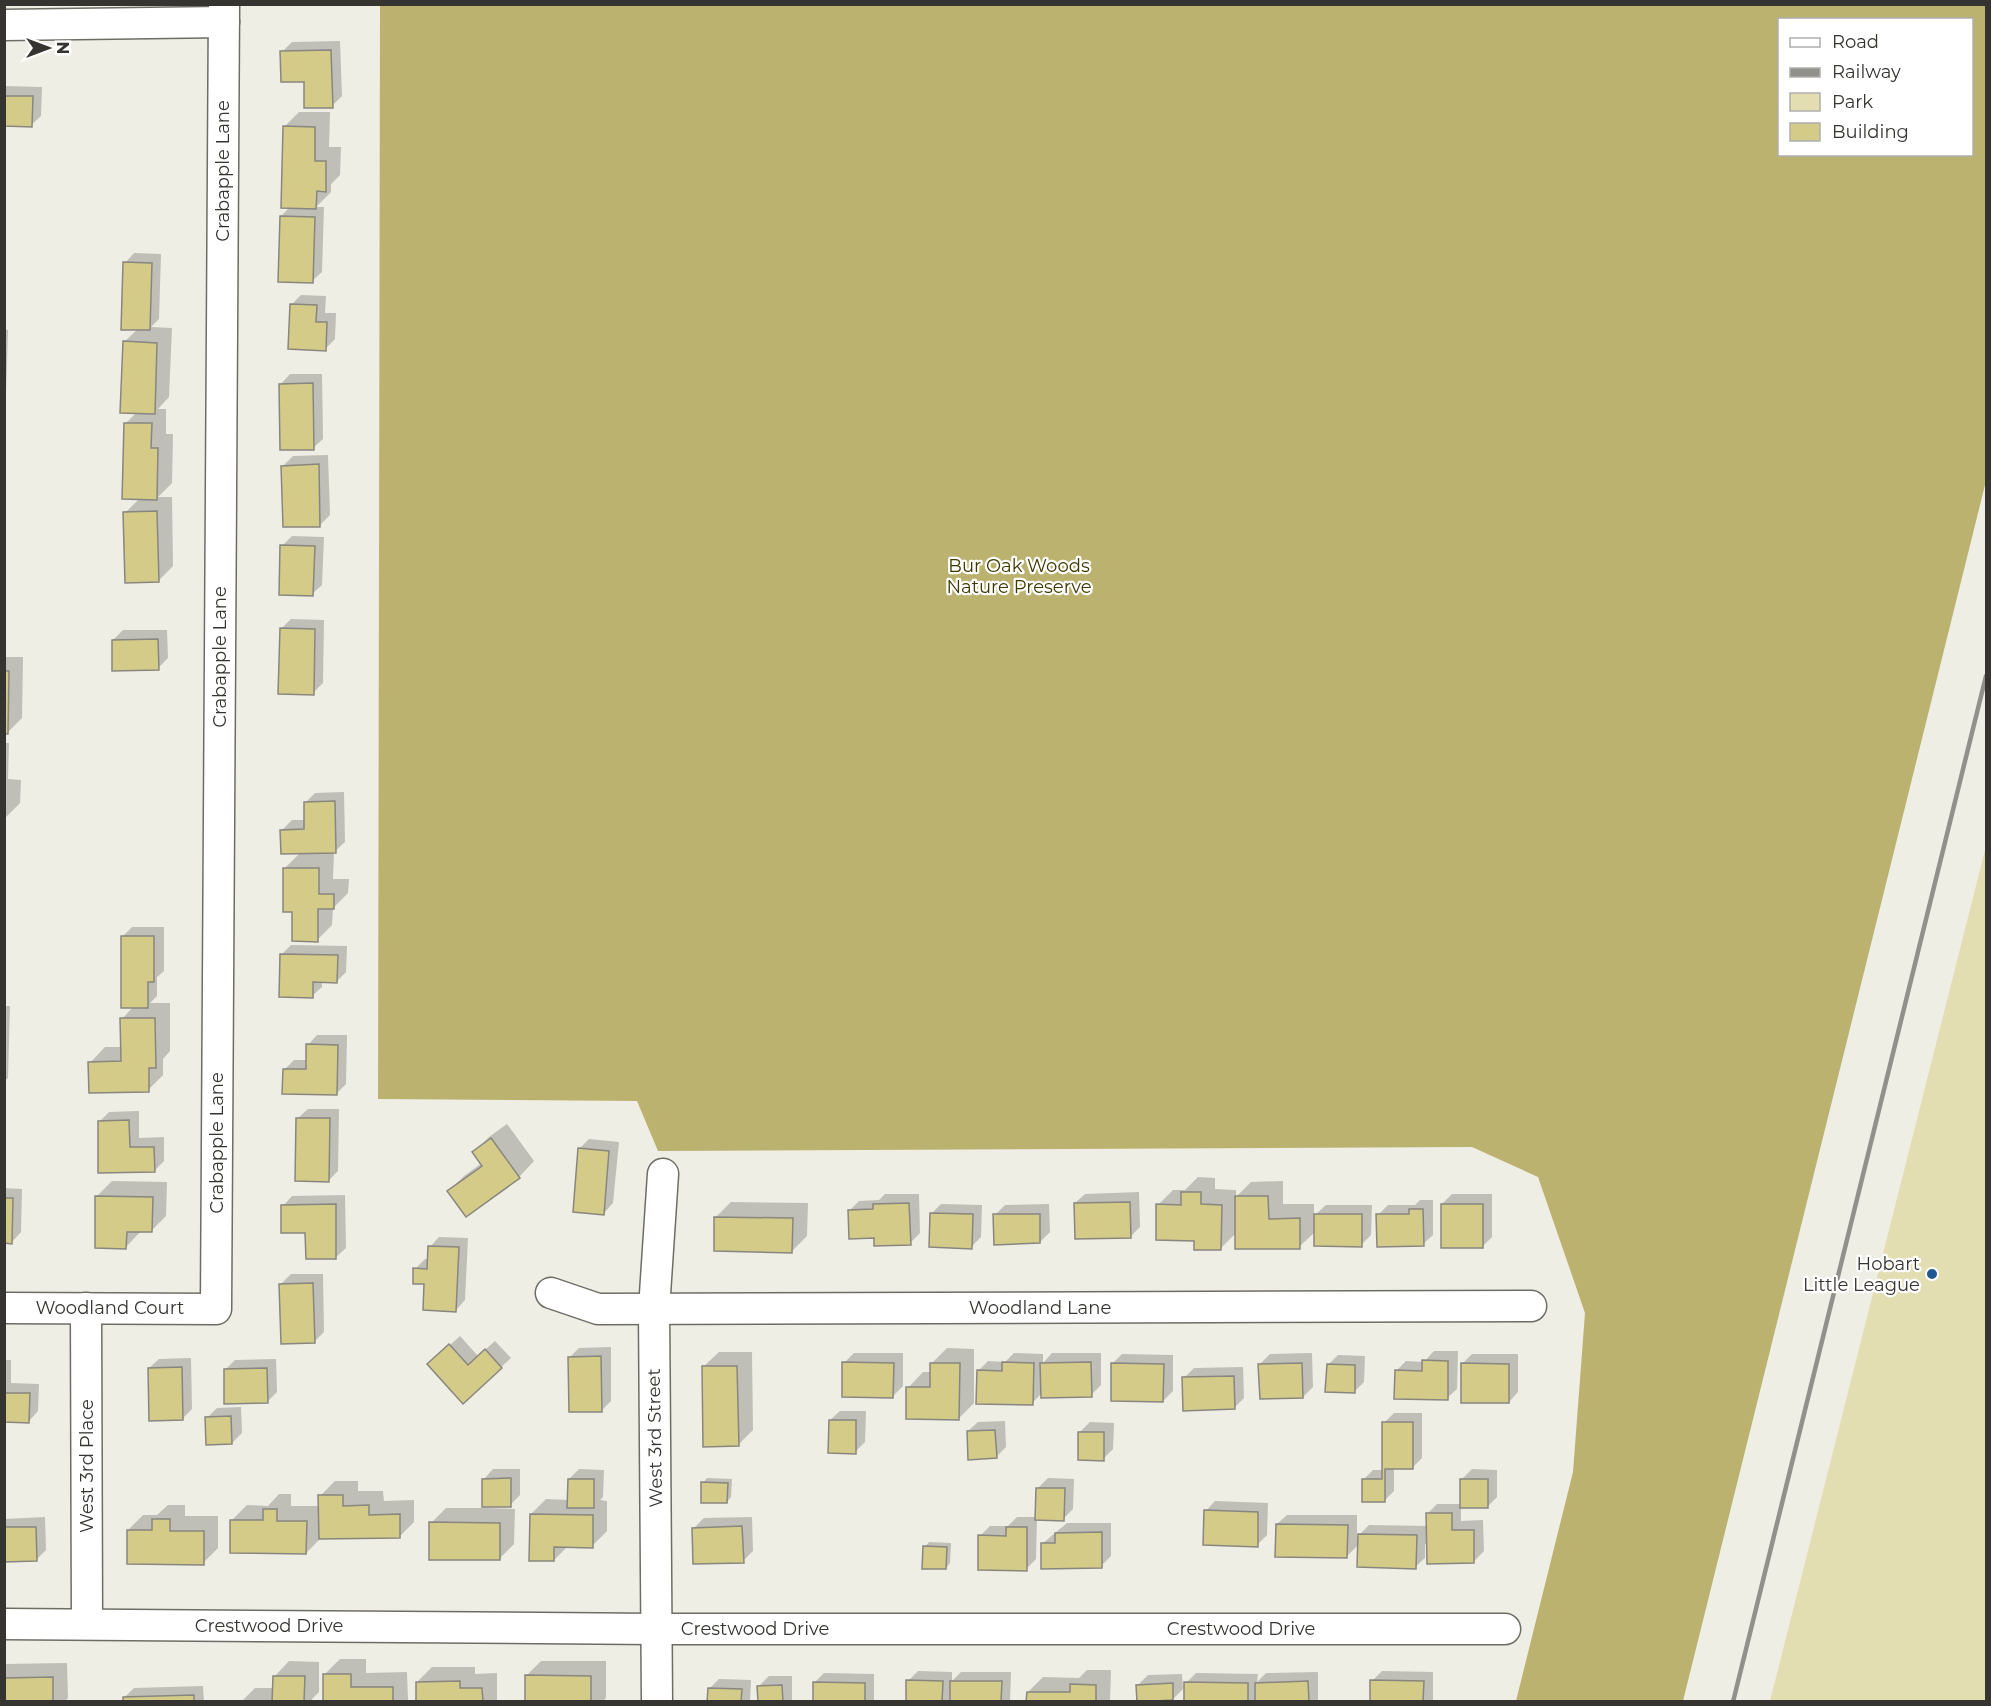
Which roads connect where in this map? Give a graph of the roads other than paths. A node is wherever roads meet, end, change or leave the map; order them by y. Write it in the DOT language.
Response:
graph roads {
  1 [pos="224,14"];
  2 [pos="4,26"];
  3 [pos="663,1174"];
  4 [pos="551,1293"];
  5 [pos="1532,1306"];
  6 [pos="4,1308"];
  7 [pos="86,1308"];
  8 [pos="216,1309"];
  9 [pos="654,1309"];
  10 [pos="4,1624"];
  11 [pos="87,1624"];
  12 [pos="657,1629"];
  13 [pos="1505,1629"];
  14 [pos="657,1701"];
  1 -- 2 [label="street"];
  1 -- 8 [label="street, Crabapple Lane"];
  3 -- 9 [label="street, West 3rd Street"];
  4 -- 9 [label="street, Woodland Lane"];
  5 -- 9 [label="street, Woodland Lane"];
  6 -- 7 [label="street, Woodland Court"];
  7 -- 8 [label="street, Woodland Court"];
  7 -- 11 [label="street, West 3rd Place"];
  9 -- 12 [label="street, West 3rd Street"];
  10 -- 11 [label="street, Crestwood Drive"];
  11 -- 12 [label="street, Crestwood Drive"];
  12 -- 13 [label="street, Crestwood Drive"];
  12 -- 14 [label="street, West 3rd Street"];
}
